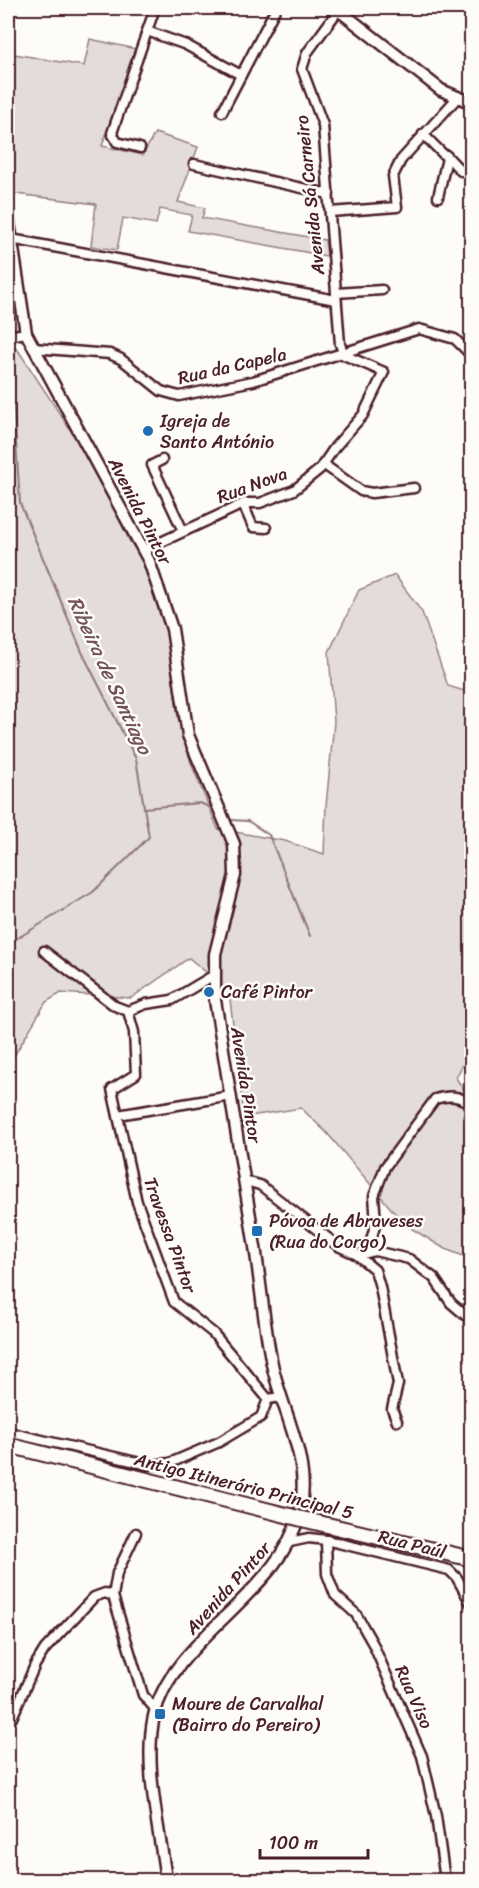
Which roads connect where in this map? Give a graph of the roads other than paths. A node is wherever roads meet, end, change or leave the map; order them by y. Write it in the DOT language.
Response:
graph roads {
  1 [pos="155,8"];
  2 [pos="276,8"];
  3 [pos="338,8"];
  4 [pos="147,31"];
  5 [pos="241,75"];
  6 [pos="457,98"];
  7 [pos="471,103"];
  8 [pos="222,112"];
  9 [pos="423,134"];
  10 [pos="140,148"];
  11 [pos="446,155"];
  12 [pos="194,164"];
  13 [pos="461,171"];
  14 [pos="328,194"];
  15 [pos="438,197"];
  16 [pos="330,212"];
  17 [pos="8,216"];
  18 [pos="11,239"];
  19 [pos="382,290"];
  20 [pos="336,296"];
  21 [pos="26,333"];
  22 [pos="8,336"];
  23 [pos="33,348"];
  24 [pos="344,355"];
  25 [pos="471,356"];
  26 [pos="162,460"];
  27 [pos="323,464"];
  28 [pos="414,488"];
  29 [pos="243,504"];
  30 [pos="266,528"];
  31 [pos="183,531"];
  32 [pos="144,550"];
  33 [pos="44,951"];
  34 [pos="214,975"];
  35 [pos="128,1011"];
  36 [pos="231,1096"];
  37 [pos="471,1105"];
  38 [pos="118,1115"];
  39 [pos="245,1181"];
  40 [pos="368,1253"];
  41 [pos="357,1255"];
  42 [pos="471,1321"];
  43 [pos="281,1397"];
  44 [pos="268,1399"];
  45 [pos="397,1421"];
  46 [pos="8,1432"];
  47 [pos="8,1445"];
  48 [pos="136,1533"];
  49 [pos="326,1540"];
  50 [pos="290,1542"];
  51 [pos="471,1559"];
  52 [pos="113,1596"];
  53 [pos="471,1605"];
  54 [pos="156,1710"];
  55 [pos="8,1723"];
  56 [pos="166,1881"];
  57 [pos="445,1881"];
  1 -- 4 [label="street"];
  2 -- 5 [label="street"];
  3 -- 6 [label="street"];
  3 -- 14 [label="street, Avenida Sá Carneiro"];
  4 -- 5 [label="street"];
  4 -- 10 [label="street"];
  5 -- 8 [label="street"];
  6 -- 7 [label="street"];
  6 -- 9 [label="street"];
  9 -- 11 [label="street"];
  9 -- 16 [label="street"];
  11 -- 13 [label="street"];
  11 -- 15 [label="street"];
  12 -- 14 [label="street"];
  14 -- 16 [label="street, Avenida Sá Carneiro"];
  16 -- 20 [label="street, Avenida Sá Carneiro"];
  17 -- 18 [label="street, Avenida Pintor"];
  18 -- 20 [label="street"];
  18 -- 21 [label="street, Avenida Pintor"];
  19 -- 20 [label="street"];
  20 -- 24 [label="street, Avenida Sá Carneiro"];
  21 -- 22 [label="street"];
  21 -- 23 [label="street, Avenida Pintor"];
  23 -- 24 [label="street, Rua da Capela"];
  23 -- 32 [label="street, Avenida Pintor"];
  24 -- 25 [label="street, Rua da Capela"];
  24 -- 27 [label="street, Rua Nova"];
  26 -- 31 [label="street"];
  27 -- 28 [label="street"];
  27 -- 29 [label="street, Rua Nova"];
  29 -- 30 [label="street"];
  29 -- 31 [label="street, Rua Nova"];
  31 -- 32 [label="street, Rua Nova"];
  32 -- 34 [label="street, Avenida Pintor"];
  33 -- 35 [label="street"];
  34 -- 35 [label="street"];
  34 -- 36 [label="street, Avenida Pintor"];
  35 -- 38 [label="street, Travessa Pintor"];
  36 -- 38 [label="street"];
  36 -- 39 [label="street, Avenida Pintor"];
  37 -- 40 [label="street"];
  38 -- 44 [label="street, Travessa Pintor"];
  39 -- 41 [label="street"];
  39 -- 43 [label="street, Avenida Pintor"];
  40 -- 41 [label="street"];
  40 -- 42 [label="street"];
  41 -- 45 [label="street"];
  43 -- 44 [label="street"];
  43 -- 50 [label="street, Avenida Pintor"];
  44 -- 46 [label="street"];
  47 -- 51 [label="highway, Antigo Itinerário Principal 5, bridge"];
  48 -- 52 [label="street"];
  49 -- 50 [label="street, Rua Paúl"];
  49 -- 53 [label="street, Rua Paúl"];
  49 -- 57 [label="street, Rua Viso"];
  50 -- 54 [label="street, Avenida Pintor"];
  52 -- 54 [label="street"];
  52 -- 55 [label="street"];
  54 -- 56 [label="street, Avenida Pintor"];
}
